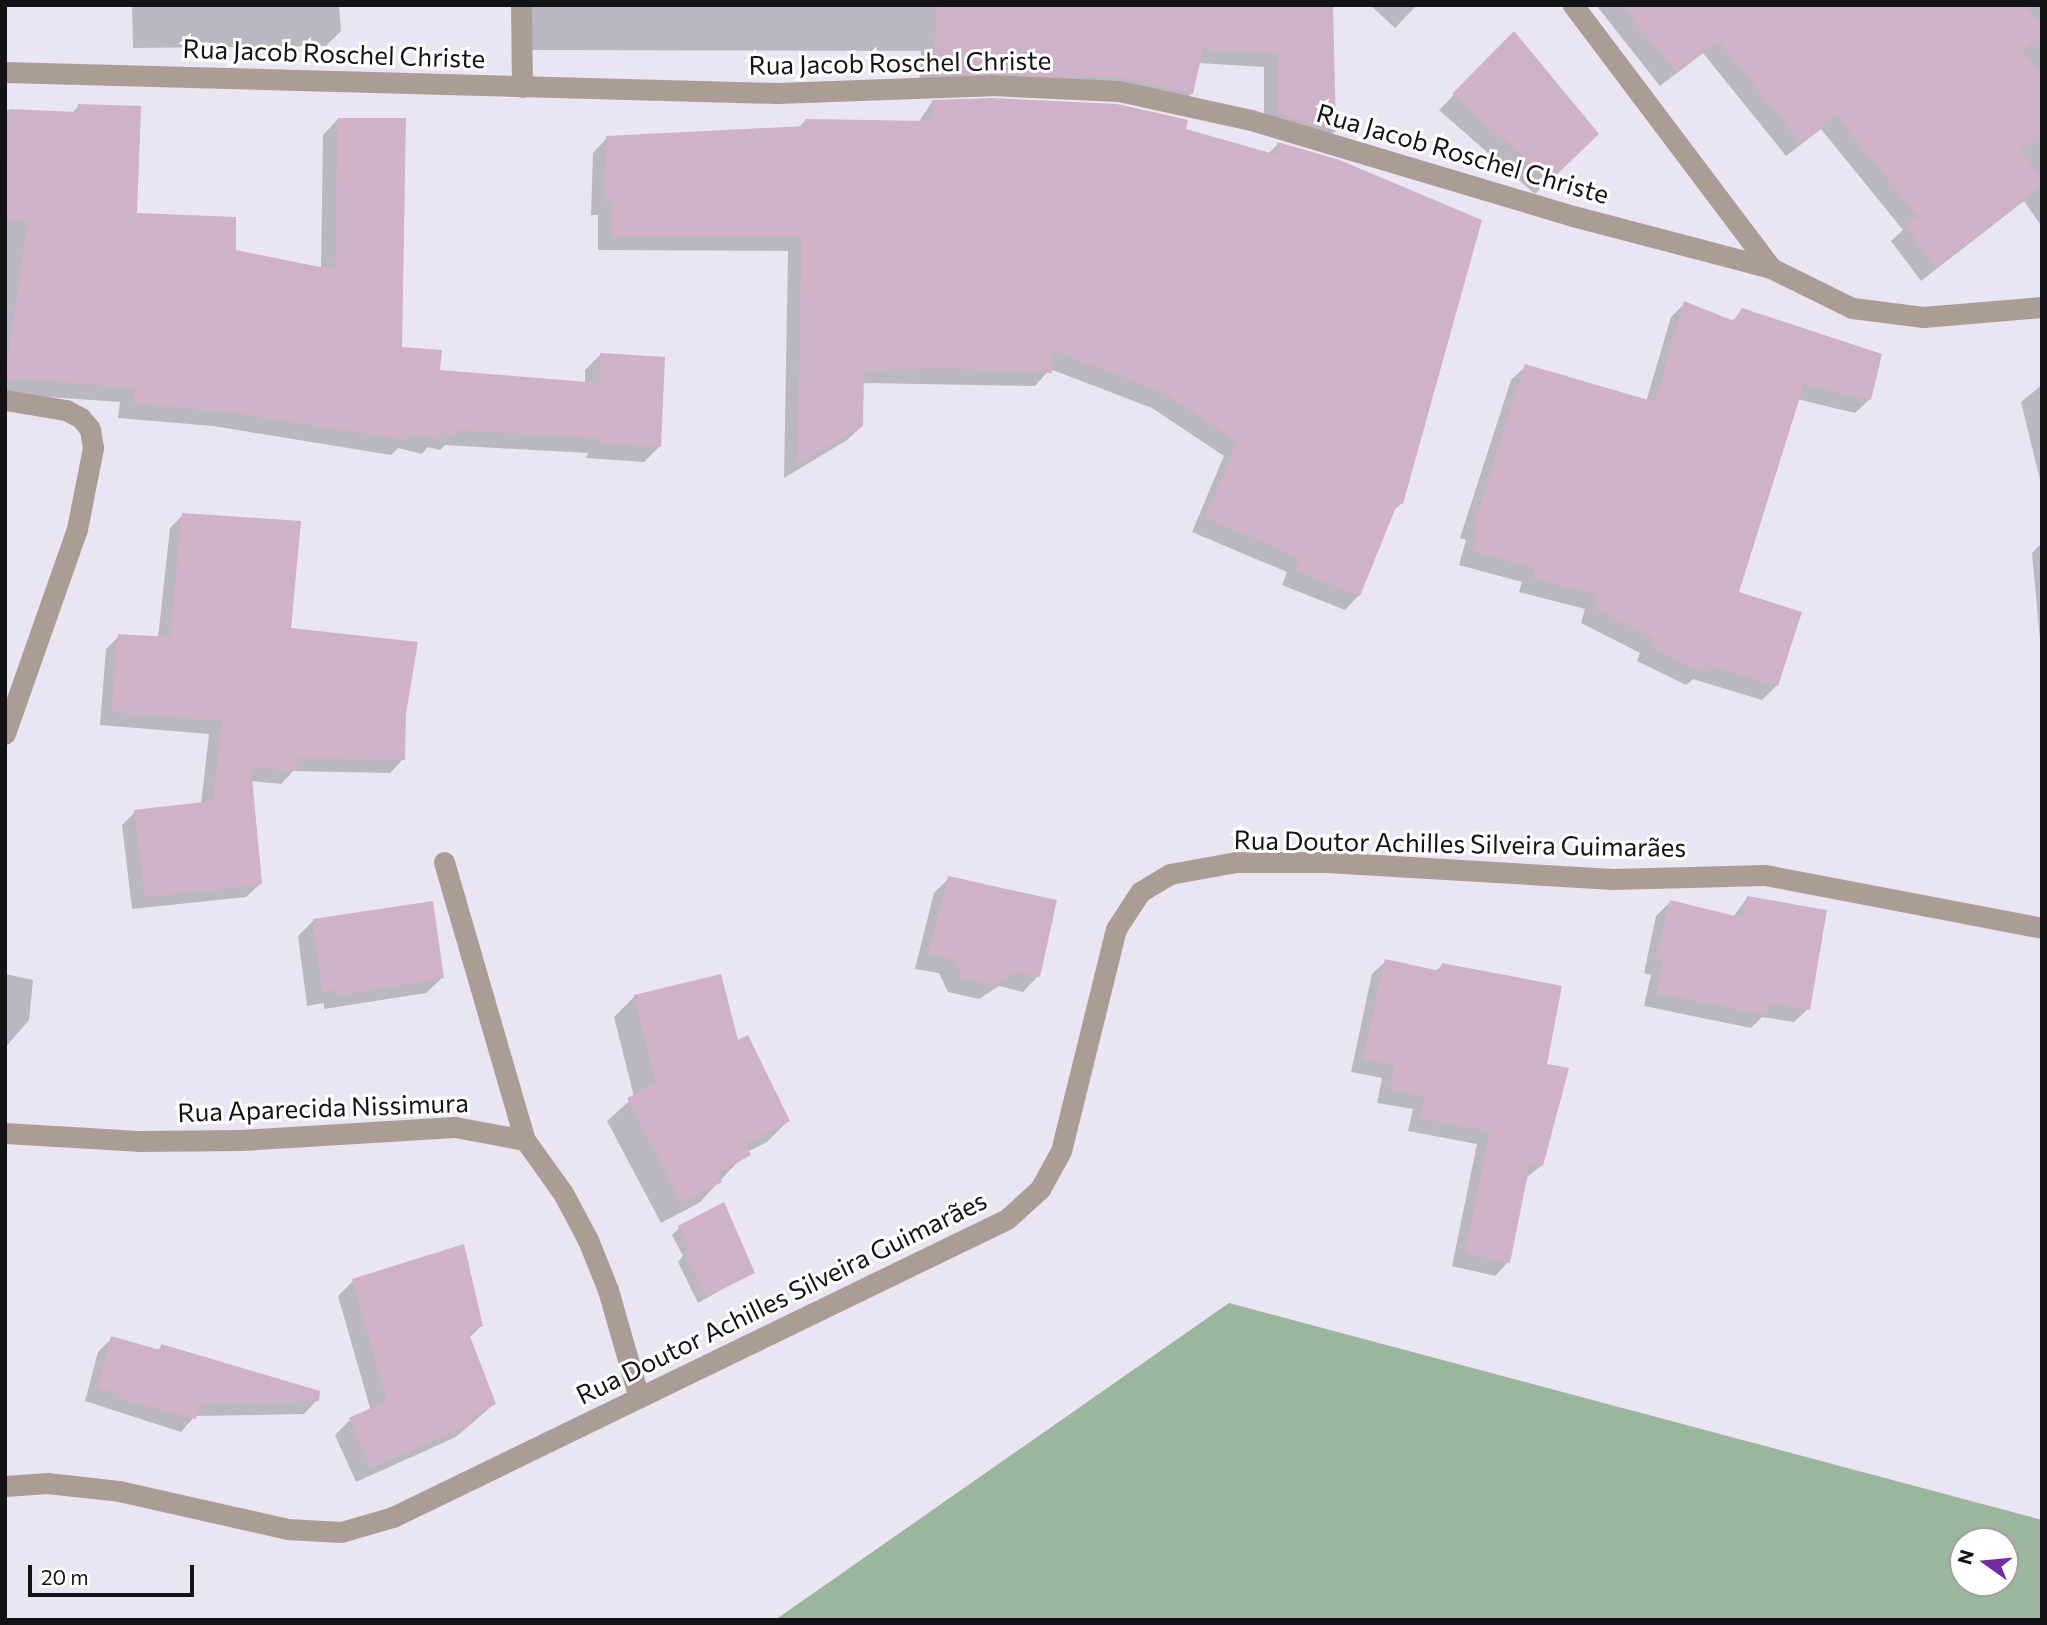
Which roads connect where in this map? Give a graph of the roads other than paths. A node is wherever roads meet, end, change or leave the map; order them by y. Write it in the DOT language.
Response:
graph roads {
  1 [pos="522,5"];
  2 [pos="1573,5"];
  3 [pos="5,72"];
  4 [pos="522,86"];
  5 [pos="1772,268"];
  6 [pos="2042,307"];
  7 [pos="5,400"];
  8 [pos="5,734"];
  9 [pos="444,862"];
  10 [pos="2042,928"];
  11 [pos="5,1133"];
  12 [pos="525,1140"];
  13 [pos="639,1398"];
  14 [pos="5,1486"];
  1 -- 4 [label="street"];
  2 -- 5 [label="street"];
  3 -- 4 [label="street, Rua Jacob Roschel Christe"];
  4 -- 5 [label="street, Rua Jacob Roschel Christe"];
  5 -- 6 [label="street"];
  7 -- 8 [label="street"];
  9 -- 12 [label="street"];
  10 -- 13 [label="street, Rua Doutor Achilles Silveira Guimarães"];
  11 -- 12 [label="street, Rua Aparecida Nissimura"];
  12 -- 13 [label="street"];
  13 -- 14 [label="street, Rua Doutor Achilles Silveira Guimarães"];
}
